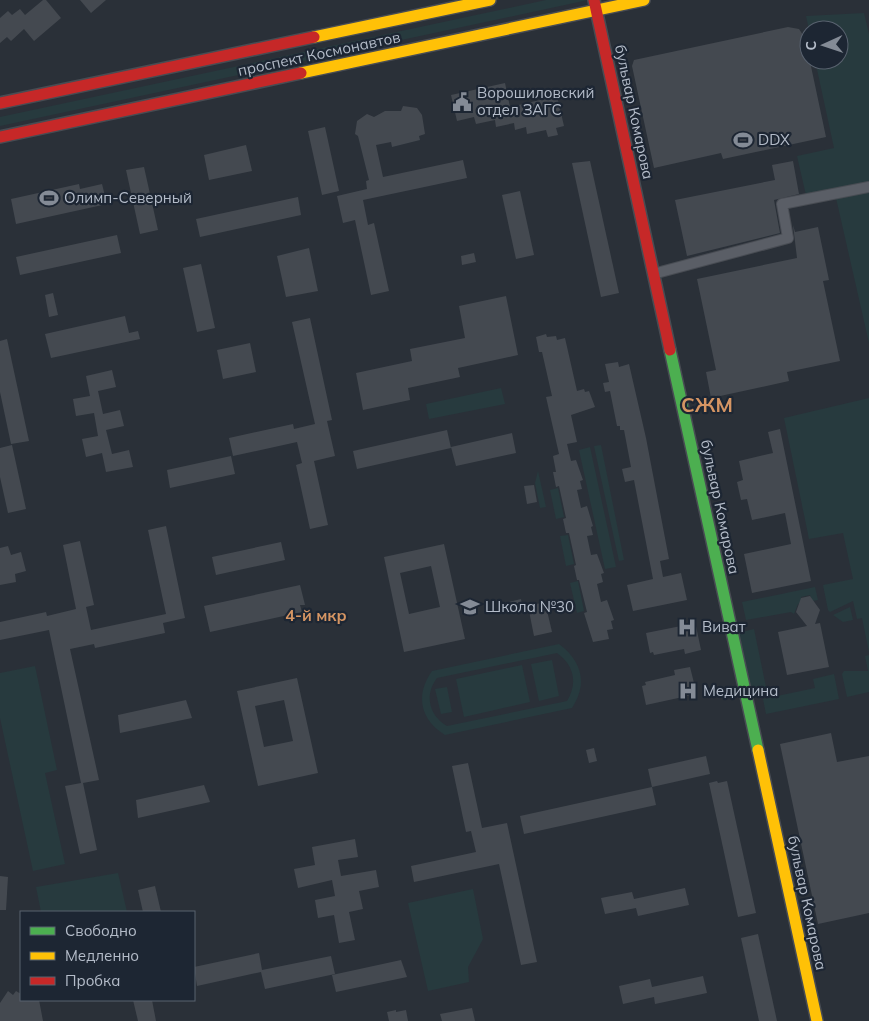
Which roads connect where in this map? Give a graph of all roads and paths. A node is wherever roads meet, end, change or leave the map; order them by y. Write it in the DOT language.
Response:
graph roads {
  1 [pos="490,0"];
  2 [pos="644,0"];
  3 [pos="595,5"];
  4 [pos="0,103"];
  5 [pos="0,137"];
  6 [pos="869,188"];
  7 [pos="653,274"];
  8 [pos="817,1021"];
  1 -- 4 [label="main road, проспект Космонавтов"];
  2 -- 3 [label="main road, проспект Космонавтов"];
  3 -- 5 [label="main road, проспект Космонавтов"];
  3 -- 7 [label="main road, бульвар Комарова"];
  6 -- 7 [label="street"];
  7 -- 8 [label="main road, бульвар Комарова"];
}
